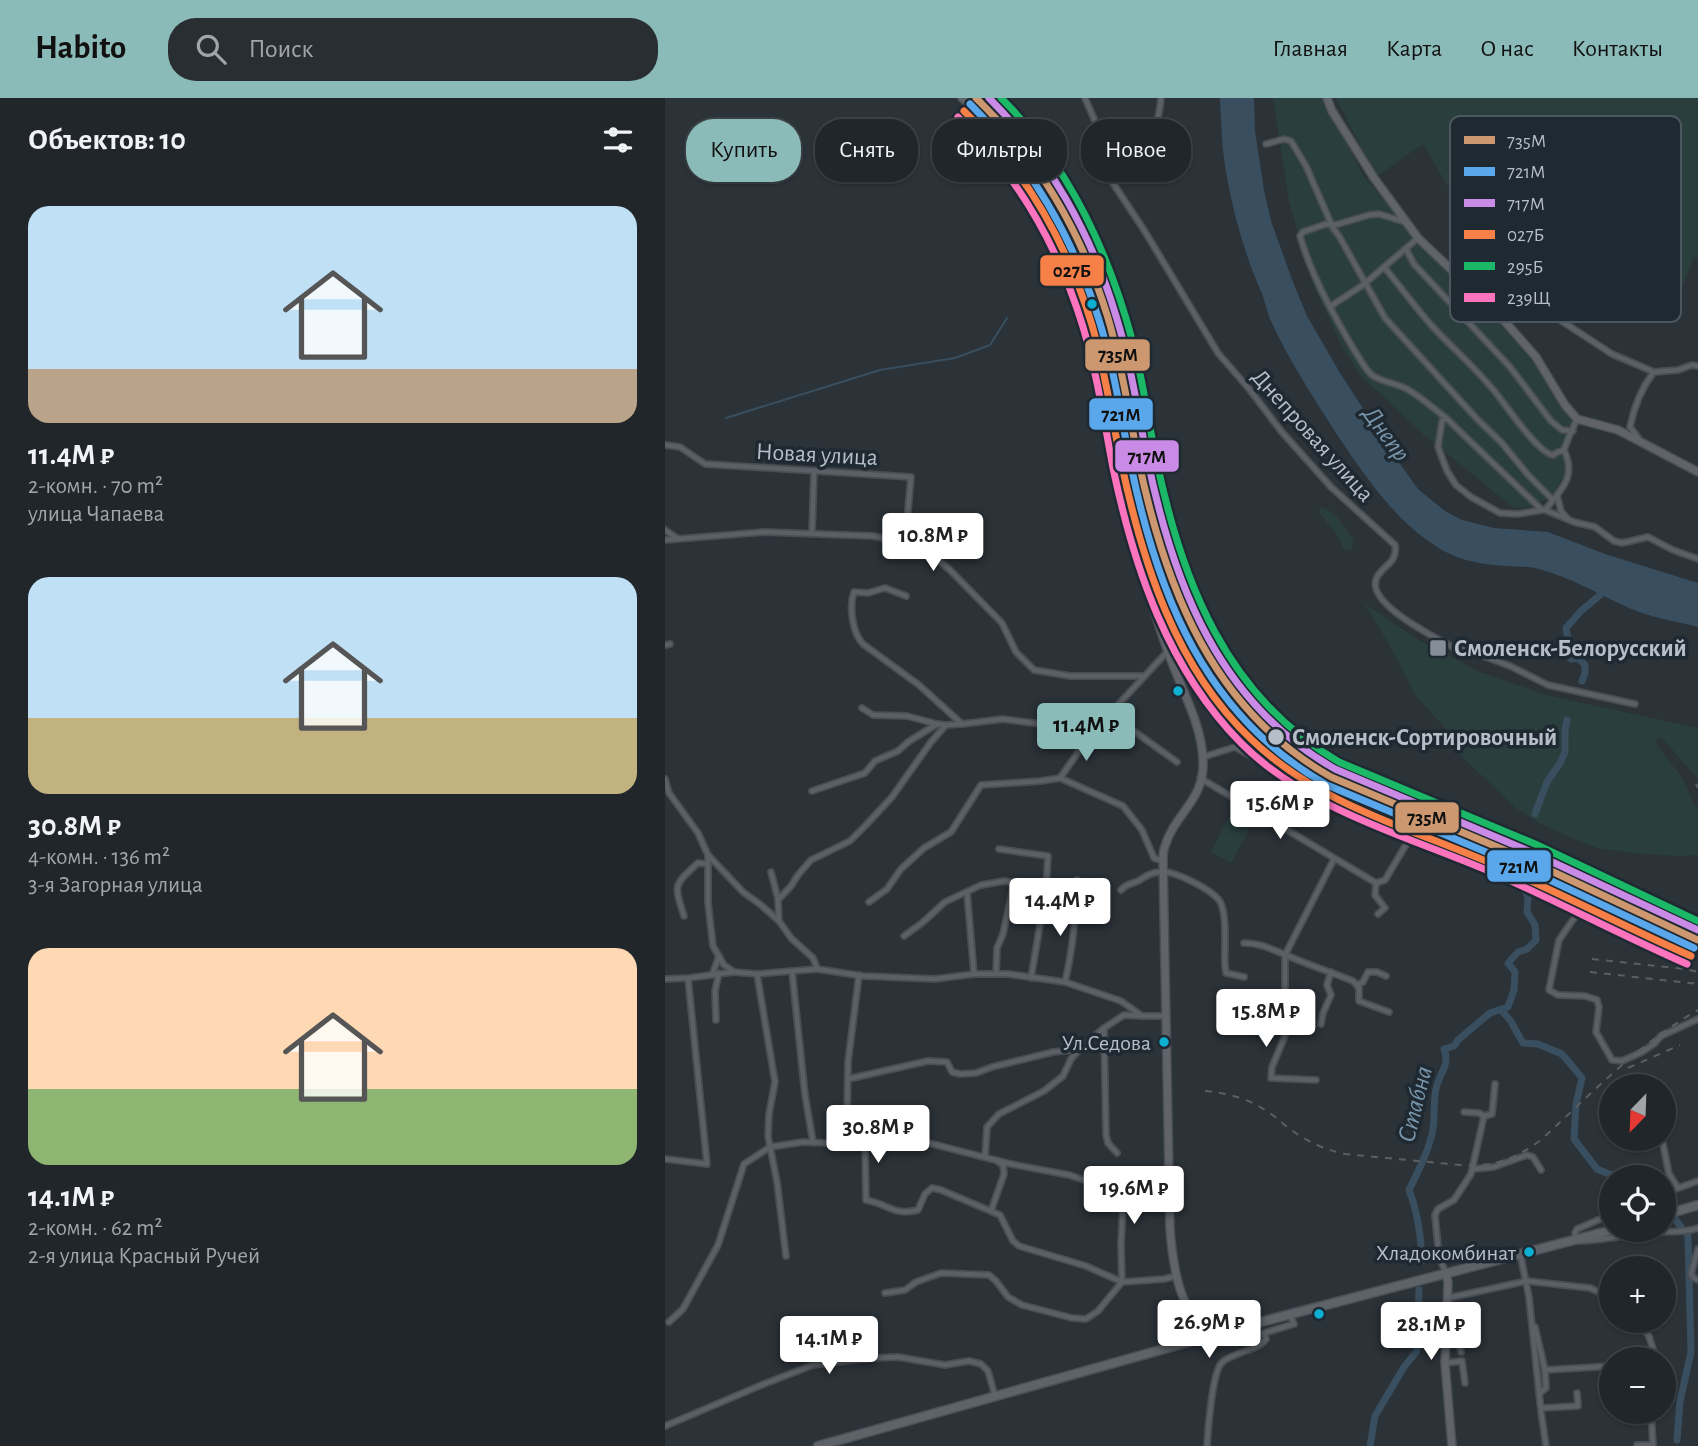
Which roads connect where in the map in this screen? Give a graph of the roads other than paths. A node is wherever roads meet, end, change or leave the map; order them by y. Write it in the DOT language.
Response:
graph roads {
  1 [pos="962,98"];
  2 [pos="1085,98"];
  3 [pos="1161,98"];
  4 [pos="1327,98"];
  5 [pos="1094,119"];
  6 [pos="1157,119"];
  7 [pos="1266,145"];
  8 [pos="1112,182"];
  9 [pos="1407,223"];
  10 [pos="1331,225"];
  11 [pos="1418,238"];
  12 [pos="1406,249"];
  13 [pos="1384,267"];
  14 [pos="1450,268"];
  15 [pos="1365,283"];
  16 [pos="1450,303"];
  17 [pos="1331,307"];
  18 [pos="1468,322"];
  19 [pos="1505,322"];
  20 [pos="1563,322"];
  21 [pos="1698,366"];
  22 [pos="1654,372"];
  23 [pos="1446,418"];
  24 [pos="1577,419"];
  25 [pos="1573,431"];
  26 [pos="1639,440"];
  27 [pos="665,445"];
  28 [pos="1564,450"];
  29 [pos="814,471"];
  30 [pos="1698,472"];
  31 [pos="1557,495"];
  32 [pos="1553,500"];
  33 [pos="1543,510"];
  34 [pos="1567,519"];
  35 [pos="665,530"];
  36 [pos="812,534"];
  37 [pos="678,538"];
  38 [pos="665,541"];
  39 [pos="906,541"];
  40 [pos="1698,559"];
  41 [pos="906,596"];
  42 [pos="1167,652"];
  43 [pos="1144,676"];
  44 [pos="1635,704"];
  45 [pos="862,708"];
  46 [pos="1110,714"];
  47 [pos="937,724"];
  48 [pos="962,724"];
  49 [pos="946,725"];
  50 [pos="1091,734"];
  51 [pos="1203,757"];
  52 [pos="1177,761"];
  53 [pos="1060,778"];
  54 [pos="665,779"];
  55 [pos="1201,779"];
  56 [pos="811,791"];
  57 [pos="1360,810"];
  58 [pos="1420,821"];
  59 [pos="999,849"];
  60 [pos="708,855"];
  61 [pos="1334,859"];
  62 [pos="1163,861"];
  63 [pos="708,864"];
  64 [pos="1163,871"];
  65 [pos="771,872"];
  66 [pos="1077,880"];
  67 [pos="1014,882"];
  68 [pos="1376,884"];
  69 [pos="1046,889"];
  70 [pos="1121,890"];
  71 [pos="967,892"];
  72 [pos="1075,895"];
  73 [pos="778,900"];
  74 [pos="869,902"];
  75 [pos="1580,911"];
  76 [pos="1378,914"];
  77 [pos="684,916"];
  78 [pos="779,921"];
  79 [pos="904,936"];
  80 [pos="1244,943"];
  81 [pos="1285,955"];
  82 [pos="719,956"];
  83 [pos="817,969"];
  84 [pos="734,971"];
  85 [pos="792,971"];
  86 [pos="1331,972"];
  87 [pos="716,973"];
  88 [pos="757,974"];
  89 [pos="974,974"];
  90 [pos="996,974"];
  91 [pos="859,975"];
  92 [pos="1386,976"];
  93 [pos="1244,977"];
  94 [pos="688,978"];
  95 [pos="1031,978"];
  96 [pos="665,979"];
  97 [pos="1065,982"];
  98 [pos="1357,985"];
  99 [pos="1389,1012"];
  100 [pos="1143,1016"];
  101 [pos="1165,1016"];
  102 [pos="1698,1019"];
  103 [pos="716,1020"];
  104 [pos="1321,1024"];
  105 [pos="1104,1028"];
  106 [pos="1079,1049"];
  107 [pos="848,1079"];
  108 [pos="1316,1080"];
  109 [pos="1495,1084"];
  110 [pos="1464,1112"];
  111 [pos="1484,1116"];
  112 [pos="861,1140"];
  113 [pos="813,1142"];
  114 [pos="770,1147"];
  115 [pos="1665,1152"];
  116 [pos="1117,1153"];
  117 [pos="985,1157"];
  118 [pos="994,1158"];
  119 [pos="665,1159"];
  120 [pos="1473,1169"];
  121 [pos="1541,1170"];
  122 [pos="1698,1181"];
  123 [pos="1678,1188"];
  124 [pos="1698,1205"];
  125 [pos="991,1211"];
  126 [pos="1676,1212"];
  127 [pos="1599,1220"];
  128 [pos="1698,1228"];
  129 [pos="1691,1231"];
  130 [pos="1599,1233"];
  131 [pos="1698,1234"];
  132 [pos="1576,1239"];
  133 [pos="1698,1249"];
  134 [pos="1520,1253"];
  135 [pos="786,1256"];
  136 [pos="1443,1274"];
  137 [pos="1177,1276"];
  138 [pos="1698,1280"];
  139 [pos="1527,1281"];
  140 [pos="1122,1282"];
  141 [pos="1599,1292"];
  142 [pos="885,1293"];
  143 [pos="1448,1298"];
  144 [pos="1290,1314"];
  145 [pos="669,1322"];
  146 [pos="1532,1323"];
  147 [pos="1253,1324"];
  148 [pos="1447,1324"];
  149 [pos="1226,1332"];
  150 [pos="1264,1333"];
  151 [pos="1461,1352"];
  152 [pos="1445,1363"];
  153 [pos="1599,1367"];
  154 [pos="1545,1370"];
  155 [pos="1465,1383"];
  156 [pos="1540,1393"];
  157 [pos="1577,1393"];
  158 [pos="995,1396"];
  159 [pos="1542,1408"];
  160 [pos="1652,1424"];
  161 [pos="665,1426"];
  162 [pos="1637,1445"];
  163 [pos="818,1446"];
  164 [pos="1207,1446"];
  165 [pos="1452,1446"];
  166 [pos="1546,1446"];
  1 -- 42 [label="street"];
  2 -- 5 [label="street"];
  3 -- 6 [label="street"];
  4 -- 9 [label="street"];
  7 -- 10 [label="street"];
  8 -- 44 [label="street, Днепровая улица"];
  9 -- 10 [label="street"];
  9 -- 11 [label="street"];
  10 -- 15 [label="street"];
  10 -- 17 [label="street"];
  11 -- 12 [label="street"];
  11 -- 14 [label="street"];
  12 -- 13 [label="street"];
  12 -- 16 [label="street"];
  13 -- 15 [label="street"];
  13 -- 28 [label="street"];
  15 -- 17 [label="street"];
  15 -- 32 [label="street"];
  17 -- 23 [label="street"];
  18 -- 25 [label="street"];
  19 -- 24 [label="street"];
  20 -- 22 [label="street"];
  21 -- 22 [label="street"];
  22 -- 26 [label="street"];
  23 -- 33 [label="street"];
  23 -- 33 [label="street"];
  24 -- 25 [label="street"];
  24 -- 26 [label="street"];
  25 -- 28 [label="street"];
  26 -- 30 [label="street"];
  27 -- 29 [label="street, Новая улица"];
  28 -- 31 [label="street"];
  29 -- 36 [label="street"];
  29 -- 39 [label="street, Новая улица"];
  31 -- 32 [label="street"];
  31 -- 34 [label="street"];
  32 -- 33 [label="street"];
  33 -- 34 [label="street"];
  34 -- 40 [label="street"];
  35 -- 37 [label="street"];
  36 -- 37 [label="street"];
  36 -- 39 [label="street"];
  37 -- 38 [label="street"];
  39 -- 43 [label="street"];
  41 -- 48 [label="street"];
  42 -- 43 [label="street"];
  42 -- 51 [label="street"];
  43 -- 46 [label="street"];
  45 -- 47 [label="street"];
  46 -- 50 [label="street"];
  46 -- 52 [label="street"];
  47 -- 49 [label="street"];
  47 -- 56 [label="street"];
  48 -- 49 [label="street"];
  48 -- 50 [label="street"];
  49 -- 73 [label="street"];
  50 -- 53 [label="street"];
  51 -- 55 [label="street"];
  51 -- 57 [label="street"];
  53 -- 62 [label="street"];
  53 -- 74 [label="street"];
  54 -- 60 [label="street"];
  55 -- 61 [label="street"];
  55 -- 62 [label="street"];
  58 -- 68 [label="street"];
  59 -- 69 [label="street"];
  60 -- 63 [label="street"];
  60 -- 78 [label="street"];
  61 -- 68 [label="street"];
  61 -- 81 [label="street"];
  62 -- 64 [label="street"];
  63 -- 77 [label="street"];
  63 -- 82 [label="street"];
  64 -- 70 [label="street"];
  64 -- 93 [label="street"];
  64 -- 101 [label="street"];
  65 -- 73 [label="street"];
  66 -- 72 [label="street"];
  67 -- 69 [label="street"];
  67 -- 71 [label="street"];
  67 -- 90 [label="street"];
  68 -- 76 [label="street"];
  69 -- 72 [label="street"];
  69 -- 95 [label="street"];
  71 -- 79 [label="street"];
  71 -- 89 [label="street"];
  72 -- 97 [label="street"];
  73 -- 78 [label="street"];
  75 -- 102 [label="street"];
  78 -- 83 [label="street"];
  80 -- 81 [label="street"];
  81 -- 86 [label="street"];
  81 -- 108 [label="street"];
  82 -- 84 [label="street"];
  82 -- 87 [label="street"];
  83 -- 85 [label="street"];
  83 -- 91 [label="street"];
  84 -- 87 [label="street"];
  84 -- 88 [label="street"];
  85 -- 88 [label="street"];
  85 -- 113 [label="street"];
  86 -- 98 [label="street"];
  86 -- 104 [label="street"];
  87 -- 94 [label="street"];
  87 -- 103 [label="street"];
  88 -- 114 [label="street"];
  89 -- 90 [label="street"];
  89 -- 91 [label="street"];
  90 -- 95 [label="street"];
  91 -- 107 [label="street"];
  92 -- 98 [label="street"];
  94 -- 96 [label="street"];
  94 -- 119 [label="street"];
  95 -- 97 [label="street"];
  97 -- 100 [label="street"];
  98 -- 99 [label="street"];
  100 -- 101 [label="street"];
  100 -- 105 [label="street"];
  101 -- 137 [label="street"];
  105 -- 106 [label="street"];
  105 -- 116 [label="street"];
  106 -- 107 [label="street"];
  106 -- 117 [label="street"];
  107 -- 112 [label="street"];
  109 -- 111 [label="street"];
  110 -- 111 [label="street"];
  111 -- 120 [label="street"];
  112 -- 113 [label="street"];
  112 -- 117 [label="street"];
  112 -- 125 [label="street"];
  113 -- 114 [label="street"];
  114 -- 135 [label="street"];
  114 -- 145 [label="street"];
  115 -- 123 [label="street"];
  117 -- 118 [label="street"];
  118 -- 125 [label="street"];
  118 -- 140 [label="street"];
  120 -- 121 [label="street"];
  120 -- 136 [label="street"];
  122 -- 123 [label="street"];
  124 -- 126 [label="main road"];
  125 -- 140 [label="street"];
  127 -- 132 [label="street"];
  128 -- 129 [label="street"];
  129 -- 131 [label="street"];
  129 -- 132 [label="street"];
  130 -- 132 [label="main road"];
  132 -- 134 [label="main road"];
  133 -- 138 [label="street"];
  134 -- 136 [label="main road"];
  134 -- 139 [label="street"];
  136 -- 143 [label="street"];
  136 -- 144 [label="main road"];
  137 -- 140 [label="street"];
  137 -- 149 [label="street"];
  139 -- 141 [label="street"];
  139 -- 143 [label="street"];
  139 -- 146 [label="street"];
  140 -- 142 [label="street"];
  143 -- 148 [label="street"];
  144 -- 147 [label="main road"];
  144 -- 150 [label="street"];
  146 -- 154 [label="street"];
  146 -- 156 [label="street"];
  147 -- 149 [label="main road"];
  147 -- 150 [label="street"];
  148 -- 151 [label="street"];
  148 -- 152 [label="street"];
  149 -- 158 [label="main road"];
  150 -- 164 [label="street"];
  152 -- 155 [label="street"];
  152 -- 165 [label="street"];
  153 -- 154 [label="street"];
  154 -- 156 [label="street"];
  156 -- 159 [label="street"];
  157 -- 159 [label="street"];
  158 -- 161 [label="street"];
  158 -- 163 [label="main road"];
  159 -- 166 [label="street"];
  160 -- 162 [label="street"];
}
